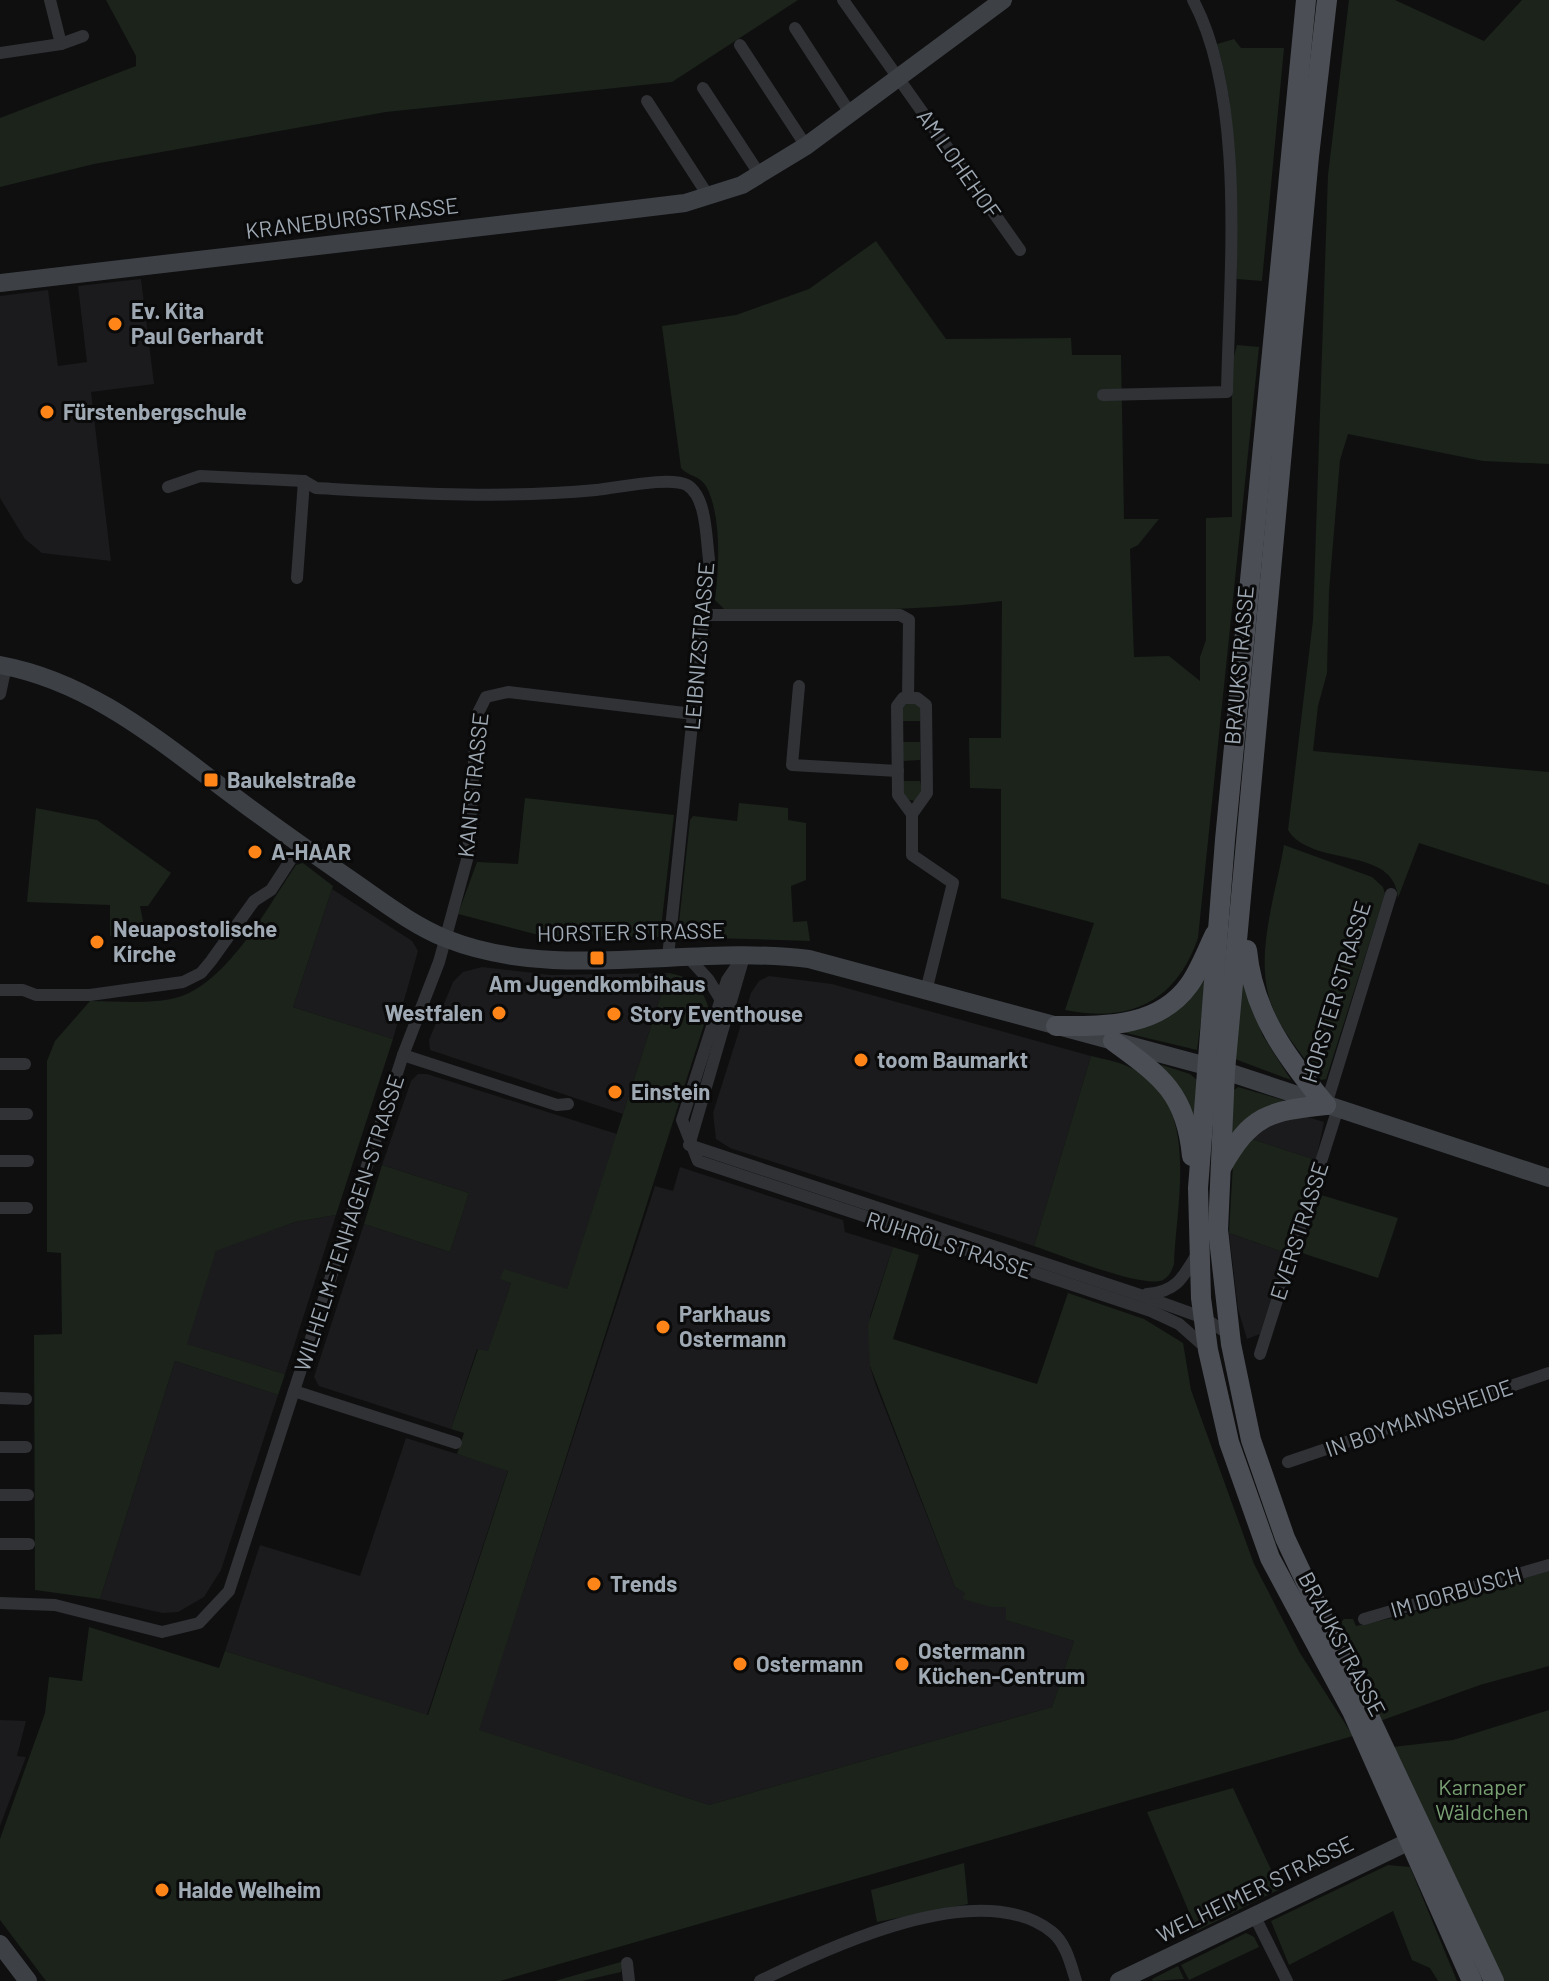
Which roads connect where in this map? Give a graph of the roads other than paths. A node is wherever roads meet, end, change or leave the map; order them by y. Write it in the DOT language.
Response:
graph roads {
  1 [pos="50,0"];
  2 [pos="843,0"];
  3 [pos="1003,0"];
  4 [pos="1193,0"];
  5 [pos="1306,0"];
  6 [pos="1327,0"];
  7 [pos="795,28"];
  8 [pos="83,36"];
  9 [pos="61,44"];
  10 [pos="740,45"];
  11 [pos="0,53"];
  12 [pos="897,77"];
  13 [pos="703,88"];
  14 [pos="647,101"];
  15 [pos="850,113"];
  16 [pos="806,146"];
  17 [pos="760,175"];
  18 [pos="709,197"];
  19 [pos="1020,250"];
  20 [pos="0,283"];
  21 [pos="1103,395"];
  22 [pos="304,481"];
  23 [pos="168,487"];
  24 [pos="297,578"];
  25 [pos="704,615"];
  26 [pos="3,665"];
  27 [pos="799,686"];
  28 [pos="0,694"];
  29 [pos="908,698"];
  30 [pos="693,714"];
  31 [pos="898,771"];
  32 [pos="912,814"];
  33 [pos="301,844"];
  34 [pos="1391,894"];
  35 [pos="1242,902"];
  36 [pos="1220,923"];
  37 [pos="444,938"];
  38 [pos="744,955"];
  39 [pos="687,956"];
  40 [pos="668,957"];
  41 [pos="0,990"];
  42 [pos="926,991"];
  43 [pos="721,1000"];
  44 [pos="1056,1026"];
  45 [pos="1113,1041"];
  46 [pos="403,1055"];
  47 [pos="0,1064"];
  48 [pos="25,1064"];
  49 [pos="1216,1068"];
  50 [pos="568,1104"];
  51 [pos="1332,1106"];
  52 [pos="0,1114"];
  53 [pos="27,1114"];
  54 [pos="689,1145"];
  55 [pos="0,1161"];
  56 [pos="28,1161"];
  57 [pos="1219,1171"];
  58 [pos="1549,1178"];
  59 [pos="1198,1188"];
  60 [pos="0,1208"];
  61 [pos="27,1208"];
  62 [pos="1198,1253"];
  63 [pos="1140,1295"];
  64 [pos="1204,1318"];
  65 [pos="1230,1335"];
  66 [pos="1208,1350"];
  67 [pos="1260,1354"];
  68 [pos="1549,1373"];
  69 [pos="294,1391"];
  70 [pos="0,1398"];
  71 [pos="26,1399"];
  72 [pos="456,1443"];
  73 [pos="0,1447"];
  74 [pos="26,1447"];
  75 [pos="1288,1462"];
  76 [pos="0,1495"];
  77 [pos="28,1495"];
  78 [pos="0,1544"];
  79 [pos="29,1544"];
  80 [pos="1549,1565"];
  81 [pos="0,1603"];
  82 [pos="1364,1619"];
  83 [pos="1412,1840"];
  84 [pos="1255,1917"];
  85 [pos="0,1944"];
  86 [pos="627,1963"];
  87 [pos="28,1981"];
  88 [pos="629,1981"];
  89 [pos="760,1981"];
  90 [pos="1076,1981"];
  91 [pos="1119,1981"];
  92 [pos="1287,1981"];
  93 [pos="1472,1981"];
  94 [pos="1494,1981"];
  1 -- 9 [label="street"];
  2 -- 12 [label="street"];
  3 -- 12 [label="main road, KRANEBURGSTRASSE"];
  4 -- 21 [label="street"];
  5 -- 36 [label="main road, BRAUKSTRASSE"];
  6 -- 35 [label="main road, BRAUKSTRASSE"];
  7 -- 15 [label="street"];
  8 -- 9 [label="street"];
  9 -- 11 [label="street"];
  10 -- 16 [label="street"];
  12 -- 15 [label="main road, KRANEBURGSTRASSE"];
  12 -- 19 [label="street, AM LOHEHOF"];
  13 -- 17 [label="street"];
  14 -- 18 [label="street"];
  15 -- 16 [label="main road, KRANEBURGSTRASSE"];
  16 -- 17 [label="main road, KRANEBURGSTRASSE"];
  17 -- 18 [label="main road, KRANEBURGSTRASSE"];
  18 -- 20 [label="main road, KRANEBURGSTRASSE"];
  22 -- 23 [label="street, LEIBNIZSTRASSE"];
  22 -- 24 [label="street"];
  22 -- 25 [label="street, LEIBNIZSTRASSE"];
  25 -- 29 [label="street"];
  25 -- 30 [label="street, LEIBNIZSTRASSE"];
  26 -- 28 [label="street"];
  26 -- 33 [label="main road, HORSTER STRASSE"];
  27 -- 31 [label="street"];
  29 -- 31 [label="street"];
  29 -- 32 [label="street"];
  30 -- 37 [label="street, KANTSTRASSE"];
  30 -- 40 [label="street, LEIBNIZSTRASSE"];
  31 -- 32 [label="street"];
  32 -- 42 [label="street"];
  33 -- 37 [label="main road, HORSTER STRASSE"];
  33 -- 41 [label="street"];
  34 -- 51 [label="street, HORSTER STRASSE"];
  35 -- 49 [label="main road, BRAUKSTRASSE"];
  35 -- 51 [label="main road"];
  36 -- 44 [label="main road"];
  36 -- 49 [label="main road, BRAUKSTRASSE"];
  37 -- 40 [label="main road, HORSTER STRASSE"];
  37 -- 46 [label="street, WILHELM-TENHAGEN-STRASSE"];
  38 -- 39 [label="main road, HORSTER STRASSE"];
  38 -- 42 [label="main road, HORSTER STRASSE"];
  38 -- 43 [label="street"];
  38 -- 54 [label="street"];
  39 -- 40 [label="main road, HORSTER STRASSE"];
  39 -- 43 [label="street"];
  42 -- 44 [label="main road, HORSTER STRASSE"];
  43 -- 54 [label="street"];
  44 -- 45 [label="main road, HORSTER STRASSE"];
  45 -- 49 [label="main road, HORSTER STRASSE"];
  45 -- 59 [label="main road"];
  46 -- 50 [label="street, WILHELM-TENHAGEN-STRASSE"];
  46 -- 69 [label="street, WILHELM-TENHAGEN-STRASSE"];
  47 -- 48 [label="street"];
  49 -- 51 [label="main road, HORSTER STRASSE"];
  49 -- 57 [label="main road, BRAUKSTRASSE"];
  49 -- 59 [label="main road, BRAUKSTRASSE"];
  51 -- 57 [label="main road"];
  51 -- 58 [label="main road, HORSTER STRASSE"];
  51 -- 67 [label="street, EVERSTRASSE"];
  52 -- 53 [label="street"];
  54 -- 63 [label="street, RUHRÖLSTRASSE"];
  54 -- 66 [label="street, RUHRÖLSTRASSE"];
  55 -- 56 [label="street"];
  57 -- 65 [label="main road, BRAUKSTRASSE"];
  59 -- 62 [label="main road, BRAUKSTRASSE"];
  60 -- 61 [label="street"];
  62 -- 63 [label="street"];
  62 -- 64 [label="main road, BRAUKSTRASSE"];
  63 -- 64 [label="street"];
  64 -- 65 [label="street"];
  64 -- 66 [label="main road, BRAUKSTRASSE"];
  65 -- 94 [label="main road, BRAUKSTRASSE"];
  66 -- 83 [label="main road, BRAUKSTRASSE"];
  68 -- 75 [label="street, IN BOYMANNSHEIDE"];
  69 -- 72 [label="street, WILHELM-TENHAGEN-STRASSE"];
  69 -- 81 [label="street, WILHELM-TENHAGEN-STRASSE"];
  70 -- 71 [label="street"];
  73 -- 74 [label="street"];
  76 -- 77 [label="street"];
  78 -- 79 [label="street"];
  80 -- 82 [label="street, IM DORBUSCH"];
  83 -- 84 [label="main road, WELHEIMER STRASSE"];
  83 -- 93 [label="main road, BRAUKSTRASSE"];
  84 -- 91 [label="main road, WELHEIMER STRASSE"];
  84 -- 92 [label="street"];
  85 -- 87 [label="main road"];
  86 -- 88 [label="street"];
  89 -- 90 [label="street"];
}
